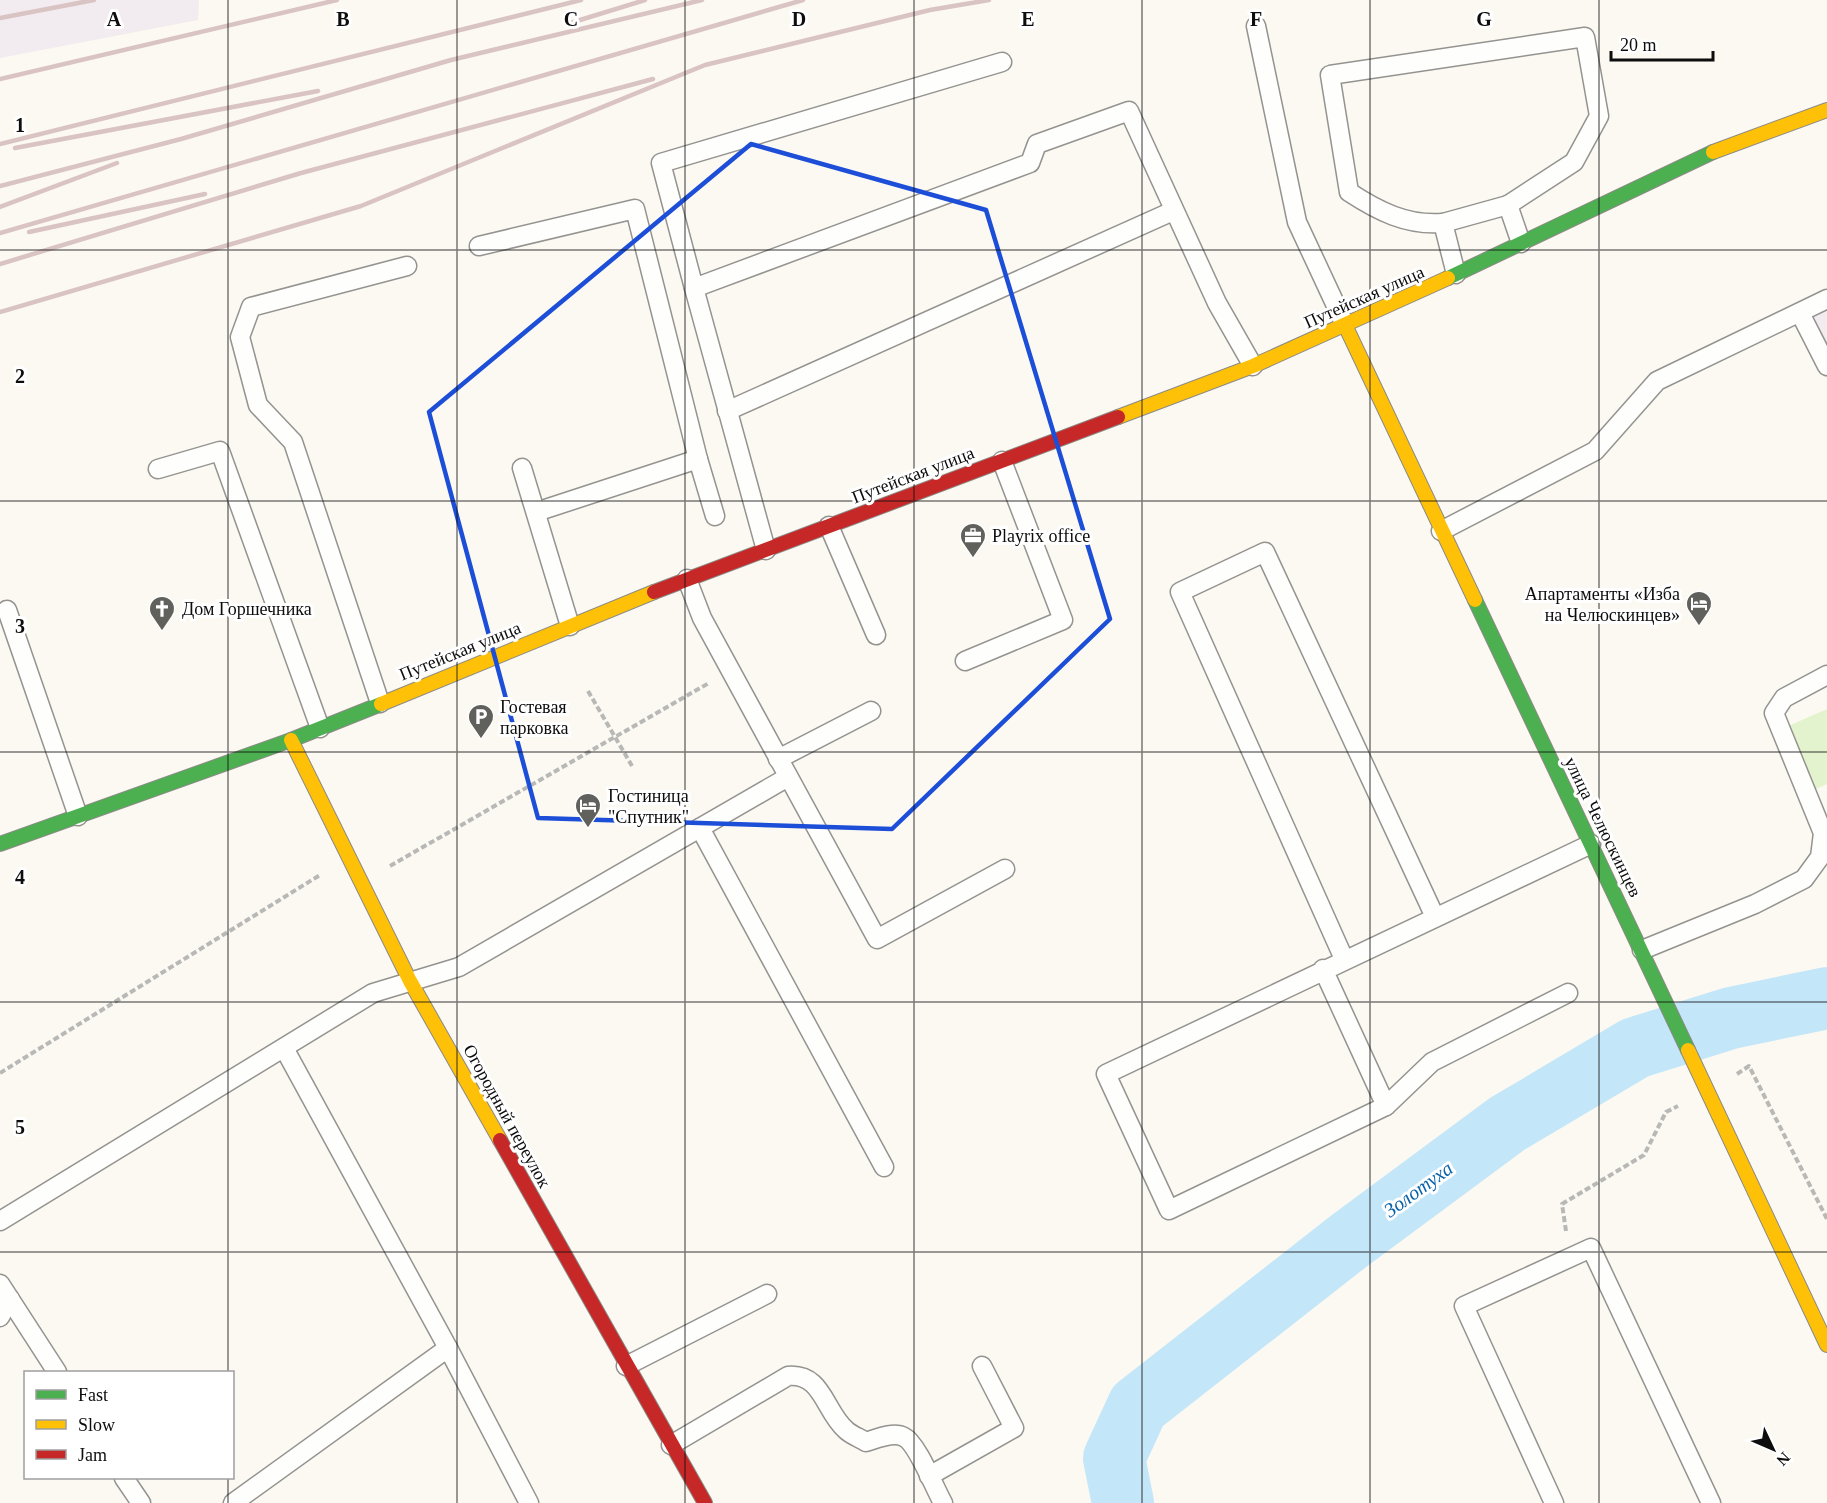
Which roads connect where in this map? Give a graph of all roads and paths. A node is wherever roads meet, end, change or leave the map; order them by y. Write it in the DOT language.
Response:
graph roads {
  1 [pos="1256,26"];
  2 [pos="1002,62"];
  3 [pos="1827,110"];
  4 [pos="1508,205"];
  5 [pos="1173,211"];
  6 [pos="1443,223"];
  7 [pos="1521,243"];
  8 [pos="479,246"];
  9 [pos="407,267"];
  10 [pos="1456,274"];
  11 [pos="694,288"];
  12 [pos="1827,299"];
  13 [pos="1800,313"];
  14 [pos="1345,325"];
  15 [pos="1253,366"];
  16 [pos="1827,366"];
  17 [pos="728,411"];
  18 [pos="698,459"];
  19 [pos="1002,461"];
  20 [pos="522,468"];
  21 [pos="158,469"];
  22 [pos="536,512"];
  23 [pos="715,516"];
  24 [pos="829,526"];
  25 [pos="1442,531"];
  26 [pos="766,550"];
  27 [pos="687,579"];
  28 [pos="7,610"];
  29 [pos="570,626"];
  30 [pos="876,635"];
  31 [pos="965,661"];
  32 [pos="730,671"];
  33 [pos="1827,675"];
  34 [pos="588,691"];
  35 [pos="380,703"];
  36 [pos="871,711"];
  37 [pos="320,728"];
  38 [pos="615,736"];
  39 [pos="291,740"];
  40 [pos="778,759"];
  41 [pos="632,766"];
  42 [pos="788,777"];
  43 [pos="78,816"];
  44 [pos="700,828"];
  45 [pos="0,844"];
  46 [pos="1591,844"];
  47 [pos="348,857"];
  48 [pos="1005,869"];
  49 [pos="361,882"];
  50 [pos="1435,917"];
  51 [pos="1642,950"];
  52 [pos="1344,959"];
  53 [pos="1323,969"];
  54 [pos="410,981"];
  55 [pos="1568,993"];
  56 [pos="284,1048"];
  57 [pos="0,1073"];
  58 [pos="1386,1106"];
  59 [pos="884,1167"];
  60 [pos="0,1221"];
  61 [pos="5,1292"];
  62 [pos="767,1294"];
  63 [pos="1819,1306"];
  64 [pos="0,1317"];
  65 [pos="1827,1345"];
  66 [pos="448,1348"];
  67 [pos="626,1366"];
  68 [pos="982,1366"];
  69 [pos="56,1371"];
  70 [pos="671,1445"];
  71 [pos="929,1476"];
  72 [pos="125,1479"];
  73 [pos="141,1503"];
  74 [pos="233,1503"];
  75 [pos="529,1503"];
  76 [pos="705,1503"];
  77 [pos="943,1503"];
  78 [pos="1554,1503"];
  79 [pos="1711,1503"];
  1 -- 14 [label="lane"];
  2 -- 11 [label="lane"];
  3 -- 7 [label="street, Путейская улица"];
  4 -- 6 [label="lane"];
  4 -- 6 [label="lane"];
  4 -- 7 [label="lane"];
  5 -- 11 [label="lane"];
  5 -- 15 [label="lane"];
  5 -- 17 [label="lane"];
  6 -- 10 [label="lane"];
  7 -- 10 [label="street, Путейская улица"];
  8 -- 18 [label="lane"];
  9 -- 35 [label="lane"];
  10 -- 14 [label="street, Путейская улица"];
  11 -- 17 [label="lane"];
  12 -- 13 [label="lane"];
  13 -- 16 [label="lane"];
  13 -- 25 [label="lane"];
  14 -- 15 [label="street, Путейская улица"];
  14 -- 25 [label="street, улица Челюскинцев"];
  15 -- 19 [label="street, Путейская улица"];
  17 -- 26 [label="lane"];
  18 -- 22 [label="lane"];
  18 -- 23 [label="lane"];
  19 -- 24 [label="street, Путейская улица"];
  19 -- 31 [label="lane"];
  20 -- 22 [label="lane"];
  21 -- 37 [label="lane"];
  22 -- 29 [label="lane"];
  24 -- 26 [label="street, Путейская улица"];
  24 -- 30 [label="lane"];
  25 -- 46 [label="street, улица Челюскинцев"];
  26 -- 27 [label="street, Путейская улица"];
  27 -- 29 [label="street, Путейская улица"];
  27 -- 32 [label="lane"];
  28 -- 43 [label="lane"];
  29 -- 35 [label="street, Путейская улица"];
  32 -- 38 [label="path"];
  32 -- 40 [label="lane"];
  33 -- 51 [label="lane"];
  34 -- 38 [label="path"];
  35 -- 37 [label="street, Путейская улица"];
  36 -- 40 [label="lane"];
  37 -- 39 [label="street, Путейская улица"];
  38 -- 41 [label="path"];
  38 -- 49 [label="path"];
  39 -- 43 [label="street, Путейская улица"];
  39 -- 47 [label="street, Огородный переулок"];
  40 -- 42 [label="lane"];
  42 -- 44 [label="lane"];
  42 -- 48 [label="lane"];
  43 -- 45 [label="street, Путейская улица"];
  44 -- 54 [label="lane"];
  44 -- 59 [label="lane"];
  46 -- 50 [label="lane"];
  46 -- 51 [label="street, улица Челюскинцев"];
  47 -- 49 [label="street, Огородный переулок"];
  47 -- 57 [label="path"];
  49 -- 54 [label="street, Огородный переулок"];
  50 -- 52 [label="lane"];
  50 -- 52 [label="lane"];
  51 -- 63 [label="street, улица Челюскинцев"];
  52 -- 53 [label="lane"];
  53 -- 58 [label="lane"];
  53 -- 58 [label="lane"];
  54 -- 56 [label="lane"];
  54 -- 67 [label="street, Огородный переулок"];
  55 -- 58 [label="lane"];
  56 -- 60 [label="lane"];
  56 -- 66 [label="lane"];
  61 -- 64 [label="lane"];
  61 -- 69 [label="lane"];
  62 -- 67 [label="lane"];
  63 -- 65 [label="street, улица Челюскинцев"];
  66 -- 74 [label="lane"];
  66 -- 75 [label="lane"];
  67 -- 70 [label="street, Огородный переулок"];
  68 -- 71 [label="lane"];
  70 -- 71 [label="lane"];
  70 -- 76 [label="street, Огородный переулок"];
  71 -- 77 [label="lane"];
  72 -- 73 [label="lane"];
  78 -- 79 [label="lane"];
}
